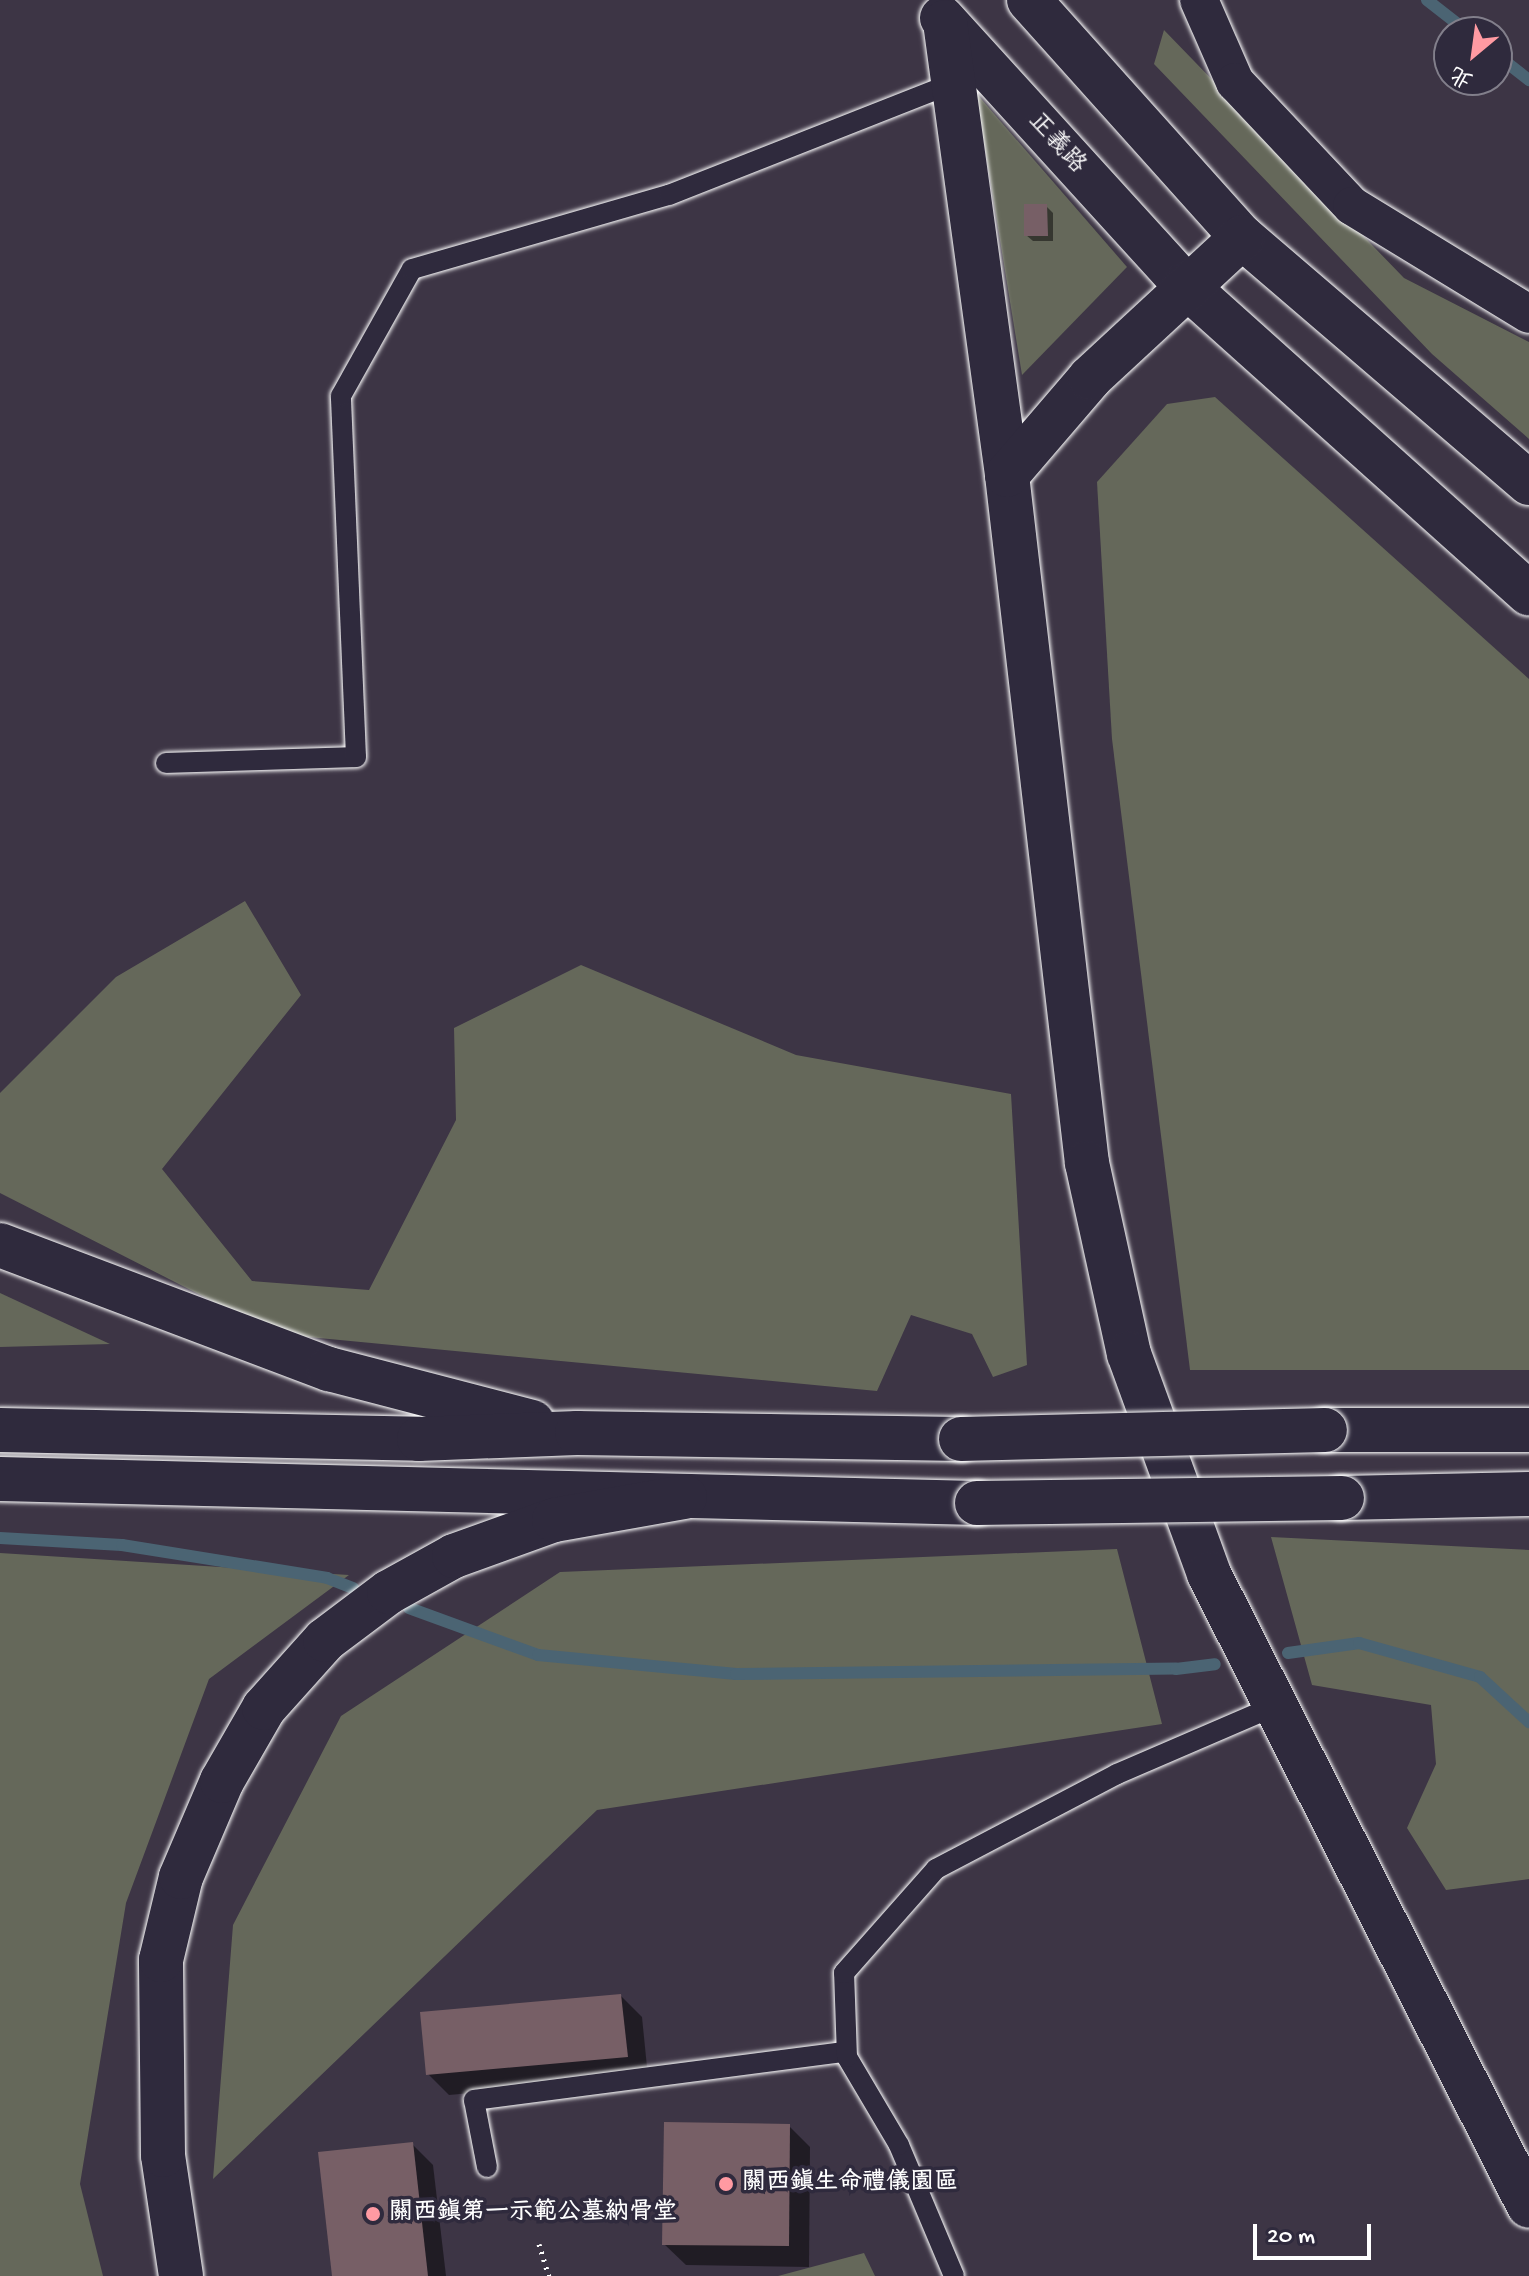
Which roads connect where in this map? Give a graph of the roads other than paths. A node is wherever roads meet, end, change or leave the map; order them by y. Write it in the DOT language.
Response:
graph roads {
  1 [pos="1029,0"];
  2 [pos="1199,0"];
  3 [pos="937,11"];
  4 [pos="953,83"];
  5 [pos="1242,237"];
  6 [pos="1185,285"];
  7 [pos="1529,314"];
  8 [pos="1007,475"];
  9 [pos="1529,483"];
  10 [pos="1529,594"];
  11 [pos="166,763"];
  12 [pos="0,1245"];
  13 [pos="0,1430"];
  14 [pos="1529,1430"];
  15 [pos="577,1433"];
  16 [pos="0,1479"];
  17 [pos="1529,1494"];
  18 [pos="685,1497"];
  19 [pos="1275,1706"];
  20 [pos="846,2052"];
  21 [pos="487,2167"];
  22 [pos="1529,2206"];
  23 [pos="181,2276"];
  24 [pos="954,2276"];
  1 -- 5 [label="main road"];
  2 -- 7 [label="street"];
  3 -- 4 [label="main road"];
  3 -- 6 [label="main road, 正義路"];
  4 -- 8 [label="main road"];
  4 -- 11 [label="lane"];
  5 -- 6 [label="main road"];
  5 -- 9 [label="main road"];
  6 -- 8 [label="main road"];
  6 -- 10 [label="main road, 正義路"];
  8 -- 19 [label="main road"];
  12 -- 15 [label="main road"];
  13 -- 15 [label="main road"];
  14 -- 15 [label="main road, bridge"];
  16 -- 18 [label="main road"];
  17 -- 18 [label="main road, bridge"];
  18 -- 23 [label="main road"];
  19 -- 20 [label="lane"];
  19 -- 22 [label="main road"];
  20 -- 21 [label="lane"];
  20 -- 24 [label="lane"];
}
